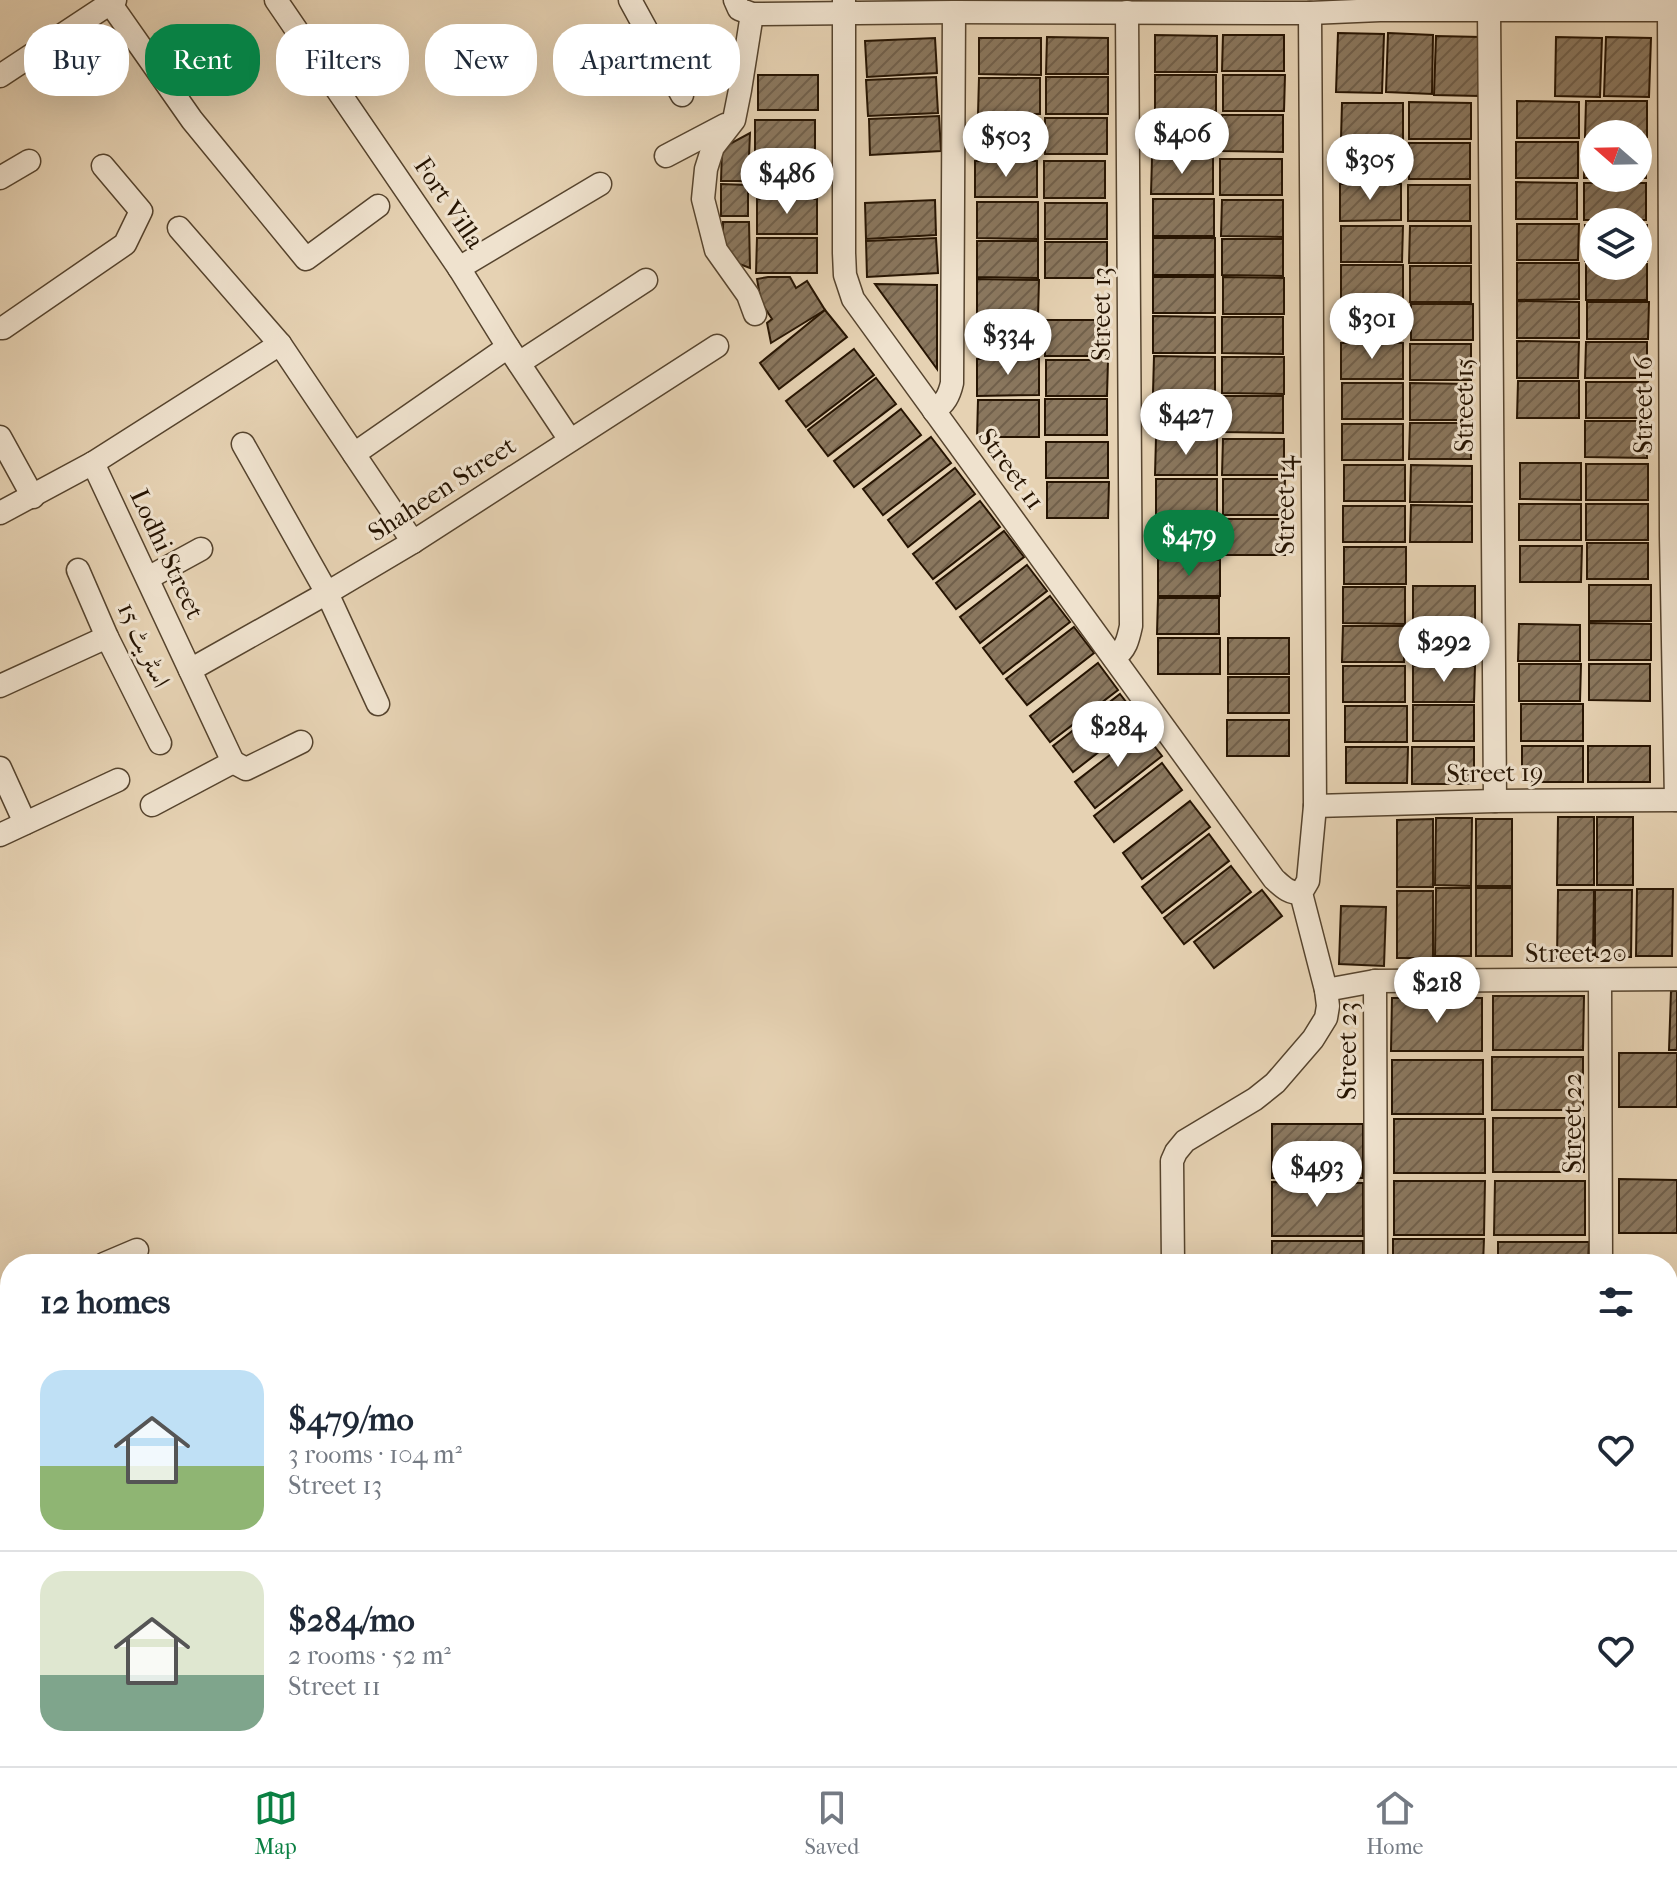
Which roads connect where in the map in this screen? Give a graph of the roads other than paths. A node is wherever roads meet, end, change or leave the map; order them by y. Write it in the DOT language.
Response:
graph roads {
  1 [pos="276,0"];
  2 [pos="630,0"];
  3 [pos="104,4"];
  4 [pos="1380,5"];
  5 [pos="1557,5"];
  6 [pos="1024,6"];
  7 [pos="1202,6"];
  8 [pos="743,7"];
  9 [pos="844,7"];
  10 [pos="1489,10"];
  11 [pos="1673,10"];
  12 [pos="954,12"];
  13 [pos="1127,12"];
  14 [pos="1310,13"];
  15 [pos="643,24"];
  16 [pos="0,76"];
  17 [pos="734,120"];
  18 [pos="666,156"];
  19 [pos="29,161"];
  20 [pos="103,166"];
  21 [pos="0,178"];
  22 [pos="600,184"];
  23 [pos="378,206"];
  24 [pos="179,228"];
  25 [pos="459,268"];
  26 [pos="646,280"];
  27 [pos="755,314"];
  28 [pos="0,328"];
  29 [pos="280,344"];
  30 [pos="717,346"];
  31 [pos="514,355"];
  32 [pos="934,411"];
  33 [pos="0,437"];
  34 [pos="570,440"];
  35 [pos="243,444"];
  36 [pos="354,454"];
  37 [pos="93,463"];
  38 [pos="33,497"];
  39 [pos="0,513"];
  40 [pos="1674,536"];
  41 [pos="413,542"];
  42 [pos="201,549"];
  43 [pos="78,570"];
  44 [pos="148,578"];
  45 [pos="327,593"];
  46 [pos="107,637"];
  47 [pos="1114,658"];
  48 [pos="190,670"];
  49 [pos="0,686"];
  50 [pos="378,704"];
  51 [pos="301,742"];
  52 [pos="160,743"];
  53 [pos="233,762"];
  54 [pos="0,768"];
  55 [pos="118,780"];
  56 [pos="1677,800"];
  57 [pos="1495,801"];
  58 [pos="152,805"];
  59 [pos="1315,806"];
  60 [pos="25,823"];
  61 [pos="0,835"];
  62 [pos="1301,893"];
  63 [pos="1677,979"];
  64 [pos="1375,981"];
  65 [pos="1600,981"];
  66 [pos="1326,990"];
  67 [pos="137,1250"];
  68 [pos="128,1254"];
  69 [pos="1173,1254"];
  70 [pos="1376,1254"];
  71 [pos="1601,1254"];
  1 -- 25 [label="street, Fort Villa"];
  2 -- 15 [label="street"];
  3 -- 16 [label="street"];
  3 -- 23 [label="street"];
  4 -- 10 [label="street"];
  4 -- 14 [label="street"];
  5 -- 10 [label="street"];
  5 -- 11 [label="street"];
  6 -- 12 [label="street"];
  6 -- 13 [label="street"];
  7 -- 13 [label="street"];
  7 -- 14 [label="street"];
  8 -- 9 [label="street"];
  8 -- 17 [label="street"];
  9 -- 12 [label="street"];
  9 -- 32 [label="street, Street 11"];
  10 -- 57 [label="street, Street 15"];
  11 -- 40 [label="street, Street 16"];
  12 -- 32 [label="street"];
  13 -- 47 [label="street, Street 13"];
  14 -- 59 [label="street, Street 14"];
  17 -- 18 [label="street"];
  17 -- 27 [label="street"];
  19 -- 21 [label="street"];
  20 -- 28 [label="street"];
  22 -- 25 [label="street"];
  24 -- 29 [label="street"];
  25 -- 31 [label="street, Fort Villa"];
  26 -- 31 [label="street"];
  29 -- 36 [label="street"];
  29 -- 37 [label="street"];
  30 -- 34 [label="street, Shaheen Street"];
  31 -- 34 [label="street, Fort Villa"];
  31 -- 36 [label="street"];
  32 -- 47 [label="street, Street 11"];
  33 -- 38 [label="street"];
  34 -- 41 [label="street, Shaheen Street"];
  35 -- 45 [label="street"];
  36 -- 41 [label="street"];
  37 -- 38 [label="street"];
  37 -- 44 [label="street, Lodhi Street"];
  38 -- 39 [label="street"];
  40 -- 56 [label="street, Street 16"];
  41 -- 45 [label="street, Shaheen Street"];
  42 -- 44 [label="street"];
  43 -- 46 [label="street, اسٹریٹ 15"];
  44 -- 48 [label="street, Lodhi Street"];
  45 -- 48 [label="street, Shaheen Street"];
  45 -- 50 [label="street"];
  46 -- 49 [label="street"];
  46 -- 52 [label="street, اسٹریٹ 15"];
  47 -- 62 [label="street, Street 11"];
  48 -- 53 [label="street, Lodhi Street"];
  51 -- 53 [label="street"];
  53 -- 58 [label="street"];
  54 -- 60 [label="street"];
  55 -- 60 [label="street"];
  56 -- 57 [label="street, Street 19"];
  57 -- 59 [label="street, Street 19"];
  59 -- 62 [label="street, Street 14"];
  60 -- 61 [label="street"];
  62 -- 66 [label="street, Street 14"];
  63 -- 65 [label="street, Street 20"];
  64 -- 65 [label="street, Street 20"];
  64 -- 66 [label="street, Street 20"];
  64 -- 70 [label="street, Street 23"];
  65 -- 71 [label="street, Street 22"];
  66 -- 69 [label="street"];
  67 -- 68 [label="street"];
}
